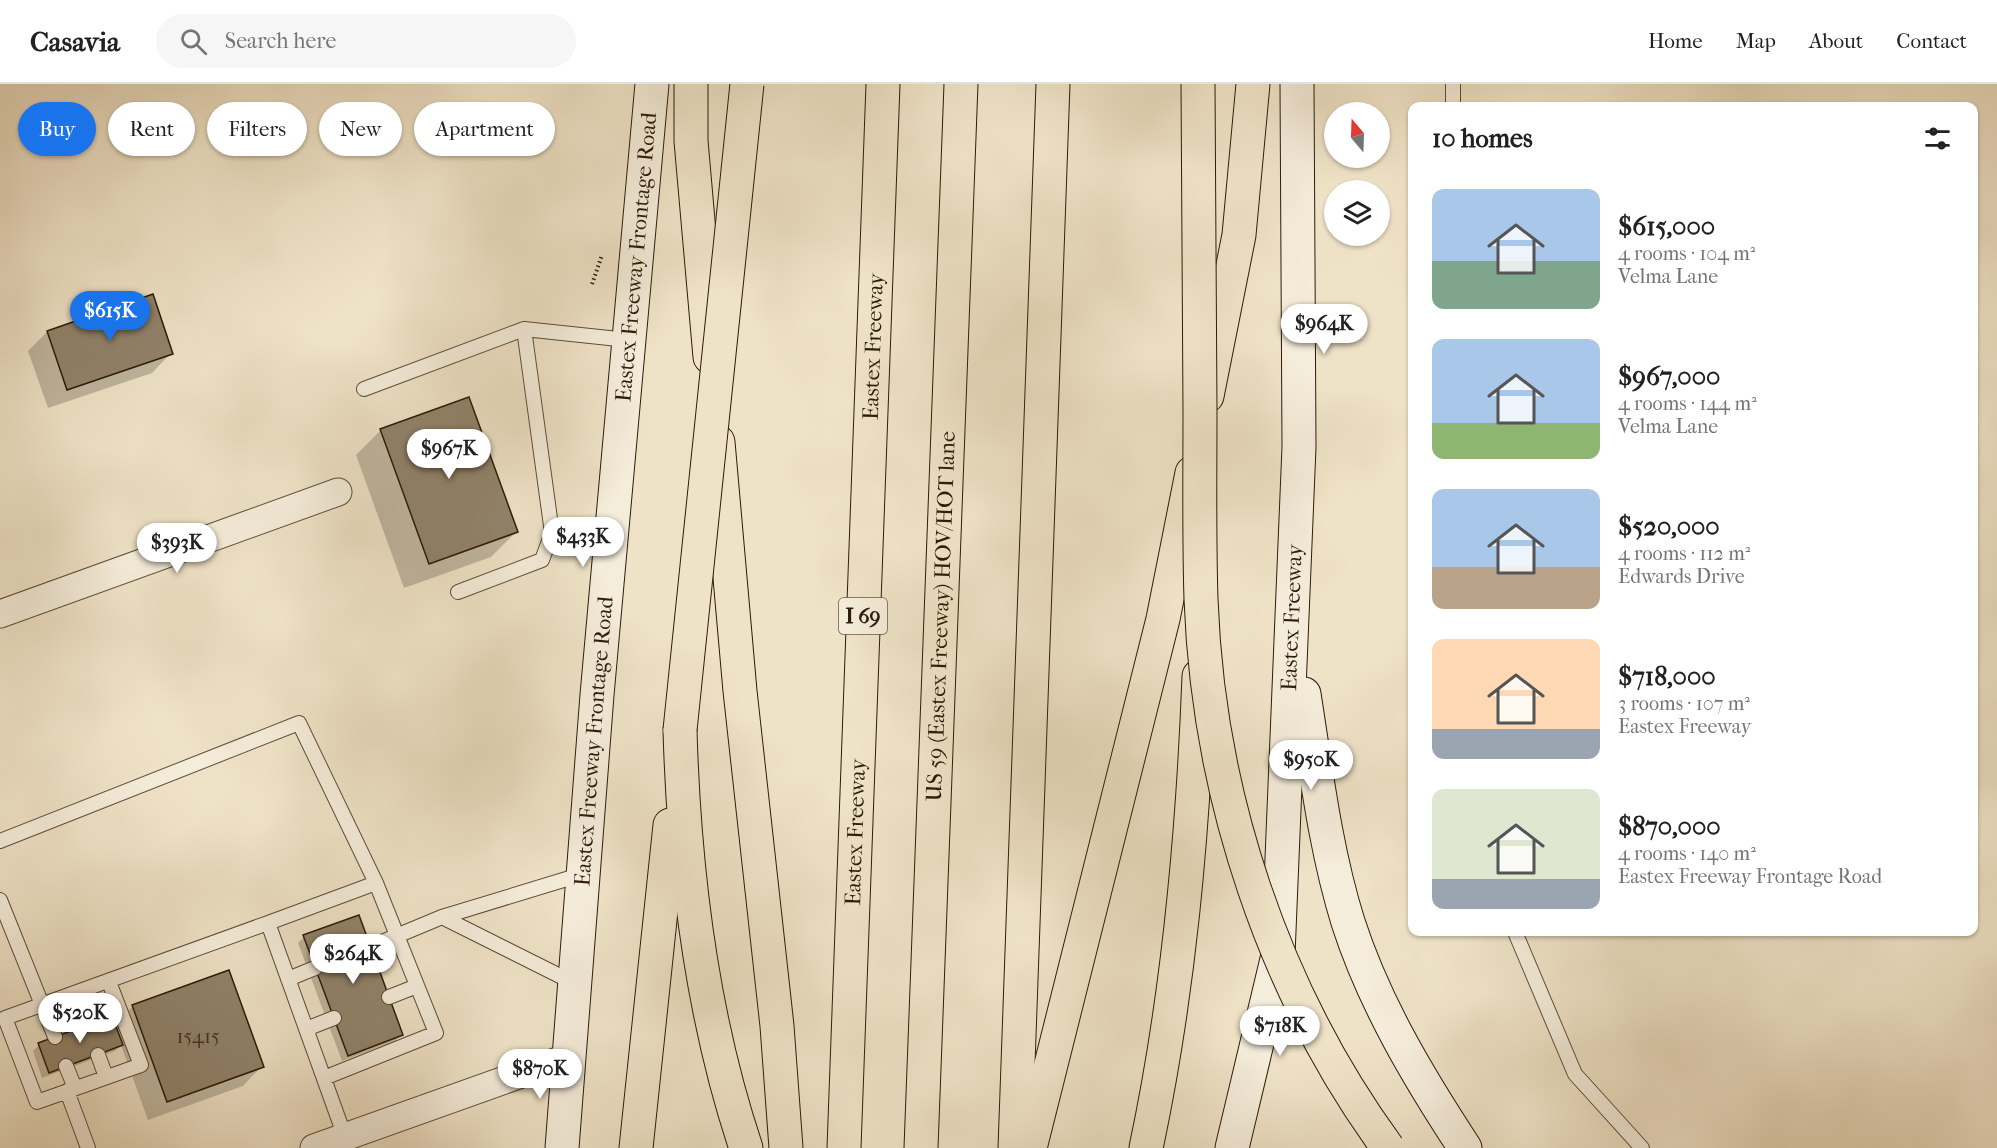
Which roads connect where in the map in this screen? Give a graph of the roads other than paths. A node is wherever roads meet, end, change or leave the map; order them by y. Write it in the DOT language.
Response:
graph roads {
  1 [pos="652,84"];
  2 [pos="691,84"];
  3 [pos="747,84"];
  4 [pos="883,84"];
  5 [pos="961,84"];
  6 [pos="1053,84"];
  7 [pos="1198,84"];
  8 [pos="1253,84"];
  9 [pos="1297,84"];
  10 [pos="1453,84"];
  11 [pos="1453,102"];
  12 [pos="524,329"];
  13 [pos="628,340"];
  14 [pos="364,389"];
  15 [pos="338,492"];
  16 [pos="552,533"];
  17 [pos="611,539"];
  18 [pos="458,592"];
  19 [pos="1201,601"];
  20 [pos="0,614"];
  21 [pos="1292,625"];
  22 [pos="680,730"];
  23 [pos="0,841"];
  24 [pos="583,874"];
  25 [pos="376,883"];
  26 [pos="0,900"];
  27 [pos="442,917"];
  28 [pos="268,923"];
  29 [pos="1517,936"];
  30 [pos="397,937"];
  31 [pos="370,948"];
  32 [pos="315,968"];
  33 [pos="288,979"];
  34 [pos="110,982"];
  35 [pos="575,983"];
  36 [pos="417,986"];
  37 [pos="73,994"];
  38 [pos="389,997"];
  39 [pos="44,1004"];
  40 [pos="334,1018"];
  41 [pos="86,1025"];
  42 [pos="306,1029"];
  43 [pos="55,1037"];
  44 [pos="98,1054"];
  45 [pos="569,1057"];
  46 [pos="66,1066"];
  47 [pos="106,1077"];
  48 [pos="324,1078"];
  49 [pos="70,1090"];
  50 [pos="345,1137"];
  51 [pos="88,1148"];
  52 [pos="314,1148"];
  53 [pos="562,1148"];
  54 [pos="636,1148"];
  55 [pos="746,1148"];
  56 [pos="786,1148"];
  57 [pos="844,1148"];
  58 [pos="921,1148"];
  59 [pos="1014,1148"];
  60 [pos="1030,1148"];
  61 [pos="1146,1148"];
  62 [pos="1232,1148"];
  63 [pos="1388,1148"];
  64 [pos="1465,1148"];
  65 [pos="1642,1148"];
  1 -- 13 [label="main road, Eastex Freeway Frontage Road"];
  2 -- 56 [label="highway"];
  3 -- 22 [label="highway, bridge"];
  4 -- 57 [label="highway, Eastex Freeway / I 69"];
  5 -- 58 [label="highway, US 59 (Eastex Freeway) HOV/HOT lane"];
  6 -- 59 [label="highway"];
  7 -- 19 [label="highway, bridge"];
  8 -- 60 [label="highway"];
  9 -- 21 [label="main road, Eastex Freeway"];
  10 -- 11 [label="lane"];
  12 -- 13 [label="lane"];
  12 -- 14 [label="lane"];
  12 -- 16 [label="lane"];
  13 -- 17 [label="main road, Eastex Freeway Frontage Road"];
  15 -- 20 [label="street"];
  16 -- 17 [label="lane"];
  16 -- 18 [label="lane"];
  17 -- 24 [label="main road, Eastex Freeway Frontage Road"];
  19 -- 61 [label="highway, bridge"];
  19 -- 63 [label="highway, bridge"];
  21 -- 62 [label="main road, Eastex Freeway"];
  21 -- 64 [label="main road"];
  22 -- 54 [label="highway"];
  22 -- 55 [label="highway"];
  23 -- 25 [label="lane"];
  24 -- 27 [label="lane"];
  24 -- 35 [label="main road, Eastex Freeway Frontage Road"];
  25 -- 28 [label="lane"];
  25 -- 30 [label="lane"];
  26 -- 39 [label="lane"];
  27 -- 30 [label="lane"];
  27 -- 35 [label="lane"];
  28 -- 33 [label="lane"];
  28 -- 34 [label="lane"];
  29 -- 65 [label="lane"];
  30 -- 31 [label="lane"];
  30 -- 36 [label="lane"];
  32 -- 33 [label="lane"];
  33 -- 42 [label="lane"];
  34 -- 37 [label="lane"];
  34 -- 47 [label="lane"];
  35 -- 45 [label="main road, Eastex Freeway Frontage Road"];
  36 -- 38 [label="lane"];
  36 -- 48 [label="lane"];
  37 -- 39 [label="lane"];
  37 -- 41 [label="lane"];
  39 -- 43 [label="lane"];
  39 -- 49 [label="lane"];
  40 -- 42 [label="lane"];
  42 -- 48 [label="lane"];
  44 -- 47 [label="lane"];
  45 -- 50 [label="street"];
  45 -- 53 [label="main road, Eastex Freeway Frontage Road"];
  46 -- 49 [label="lane"];
  47 -- 49 [label="lane"];
  48 -- 50 [label="lane"];
  49 -- 51 [label="lane"];
  50 -- 52 [label="street"];
}
